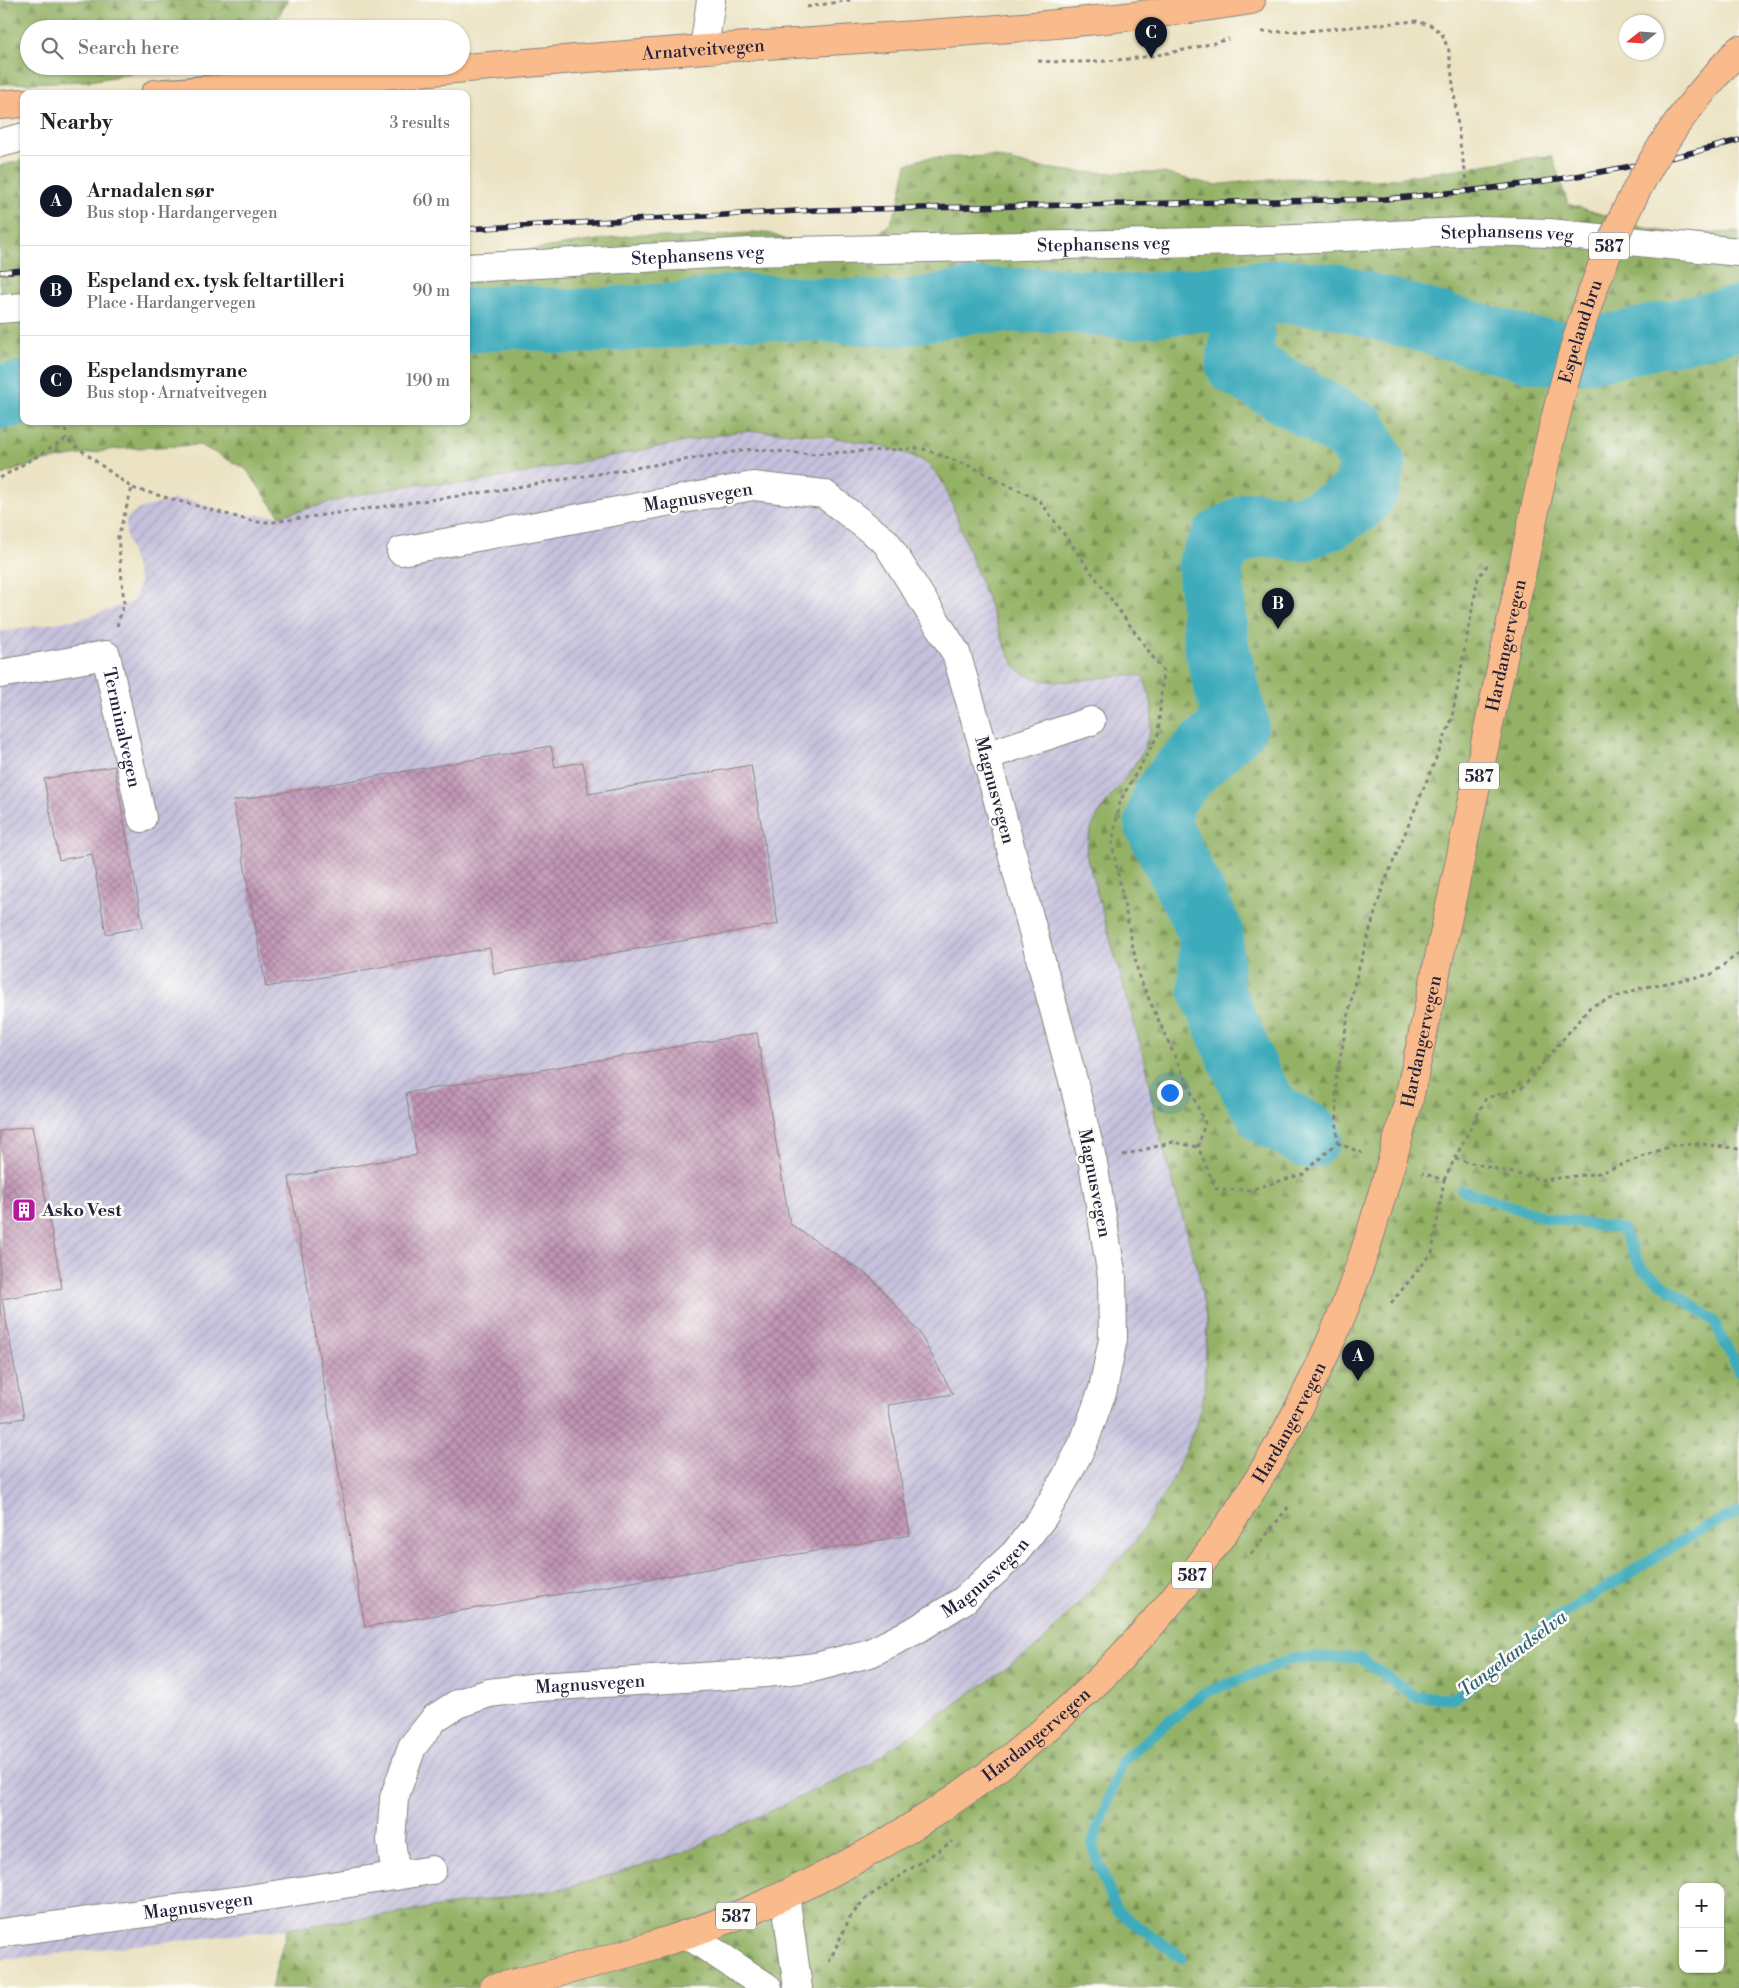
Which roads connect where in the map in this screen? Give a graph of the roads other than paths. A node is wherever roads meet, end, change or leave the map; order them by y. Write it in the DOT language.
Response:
graph roads {
  1 [pos="711,0"];
  2 [pos="1251,0"];
  3 [pos="704,49"];
  4 [pos="1731,59"];
  5 [pos="470,68"];
  6 [pos="389,75"];
  7 [pos="207,90"];
  8 [pos="20,103"];
  9 [pos="0,105"];
  10 [pos="20,138"];
  11 [pos="0,143"];
  12 [pos="1739,252"];
  13 [pos="470,268"];
  14 [pos="20,307"];
  15 [pos="0,309"];
  16 [pos="1548,449"];
  17 [pos="401,551"];
  18 [pos="0,674"];
  19 [pos="1091,721"];
  20 [pos="986,756"];
  21 [pos="142,818"];
  22 [pos="432,1870"];
  23 [pos="396,1876"];
  24 [pos="785,1895"];
  25 [pos="0,1933"];
  26 [pos="687,1934"];
  27 [pos="496,1988"];
  28 [pos="768,1988"];
  29 [pos="798,1988"];
  1 -- 3 [label="street"];
  2 -- 3 [label="main road, Arnatveitvegen"];
  3 -- 5 [label="main road, Arnatveitvegen"];
  4 -- 16 [label="main road, Espeland bru / 587, bridge"];
  6 -- 7 [label="main road, Arnatveitvegen"];
  8 -- 9 [label="main road"];
  10 -- 11 [label="street"];
  12 -- 13 [label="street, Stephansens veg"];
  14 -- 15 [label="street"];
  16 -- 24 [label="main road, Hardangervegen / 587"];
  17 -- 20 [label="street, Magnusvegen"];
  18 -- 21 [label="street, Terminalvegen"];
  19 -- 20 [label="street"];
  20 -- 23 [label="street, Magnusvegen"];
  22 -- 23 [label="street, Magnusvegen"];
  23 -- 25 [label="street, Magnusvegen"];
  24 -- 26 [label="main road, Hardangervegen / 587"];
  24 -- 29 [label="street"];
  26 -- 27 [label="main road, Hardangervegen / 587"];
  26 -- 28 [label="street"];
}
